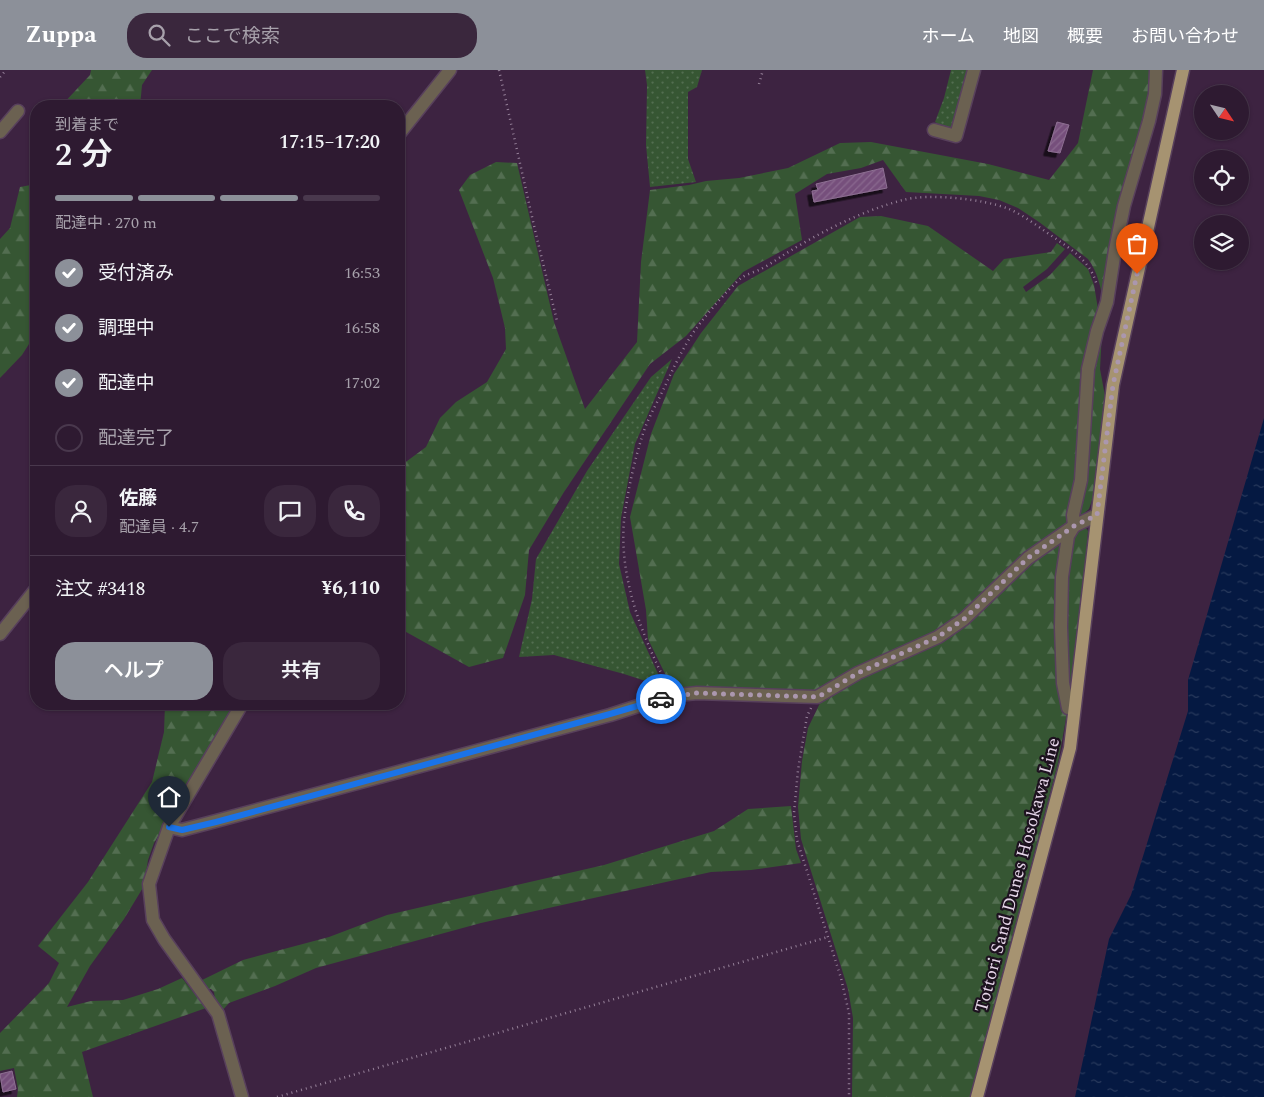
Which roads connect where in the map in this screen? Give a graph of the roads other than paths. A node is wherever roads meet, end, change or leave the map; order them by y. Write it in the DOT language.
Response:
graph roads {
  1 [pos="450,70"];
  2 [pos="974,70"];
  3 [pos="1156,70"];
  4 [pos="1183,70"];
  5 [pos="18,111"];
  6 [pos="405,126"];
  7 [pos="934,130"];
  8 [pos="0,132"];
  9 [pos="1097,515"];
  10 [pos="1074,526"];
  11 [pos="30,596"];
  12 [pos="0,634"];
  13 [pos="1068,708"];
  14 [pos="238,710"];
  15 [pos="169,827"];
  16 [pos="242,1097"];
  17 [pos="977,1097"];
  1 -- 6 [label="street"];
  2 -- 7 [label="street"];
  3 -- 10 [label="street"];
  4 -- 9 [label="main road, Tottori Sand Dunes Hosokawa Line"];
  5 -- 8 [label="street"];
  9 -- 10 [label="street"];
  9 -- 17 [label="main road, Tottori Sand Dunes Hosokawa Line"];
  10 -- 13 [label="street"];
  10 -- 15 [label="street"];
  11 -- 12 [label="street"];
  14 -- 15 [label="street"];
  15 -- 16 [label="street"];
}
